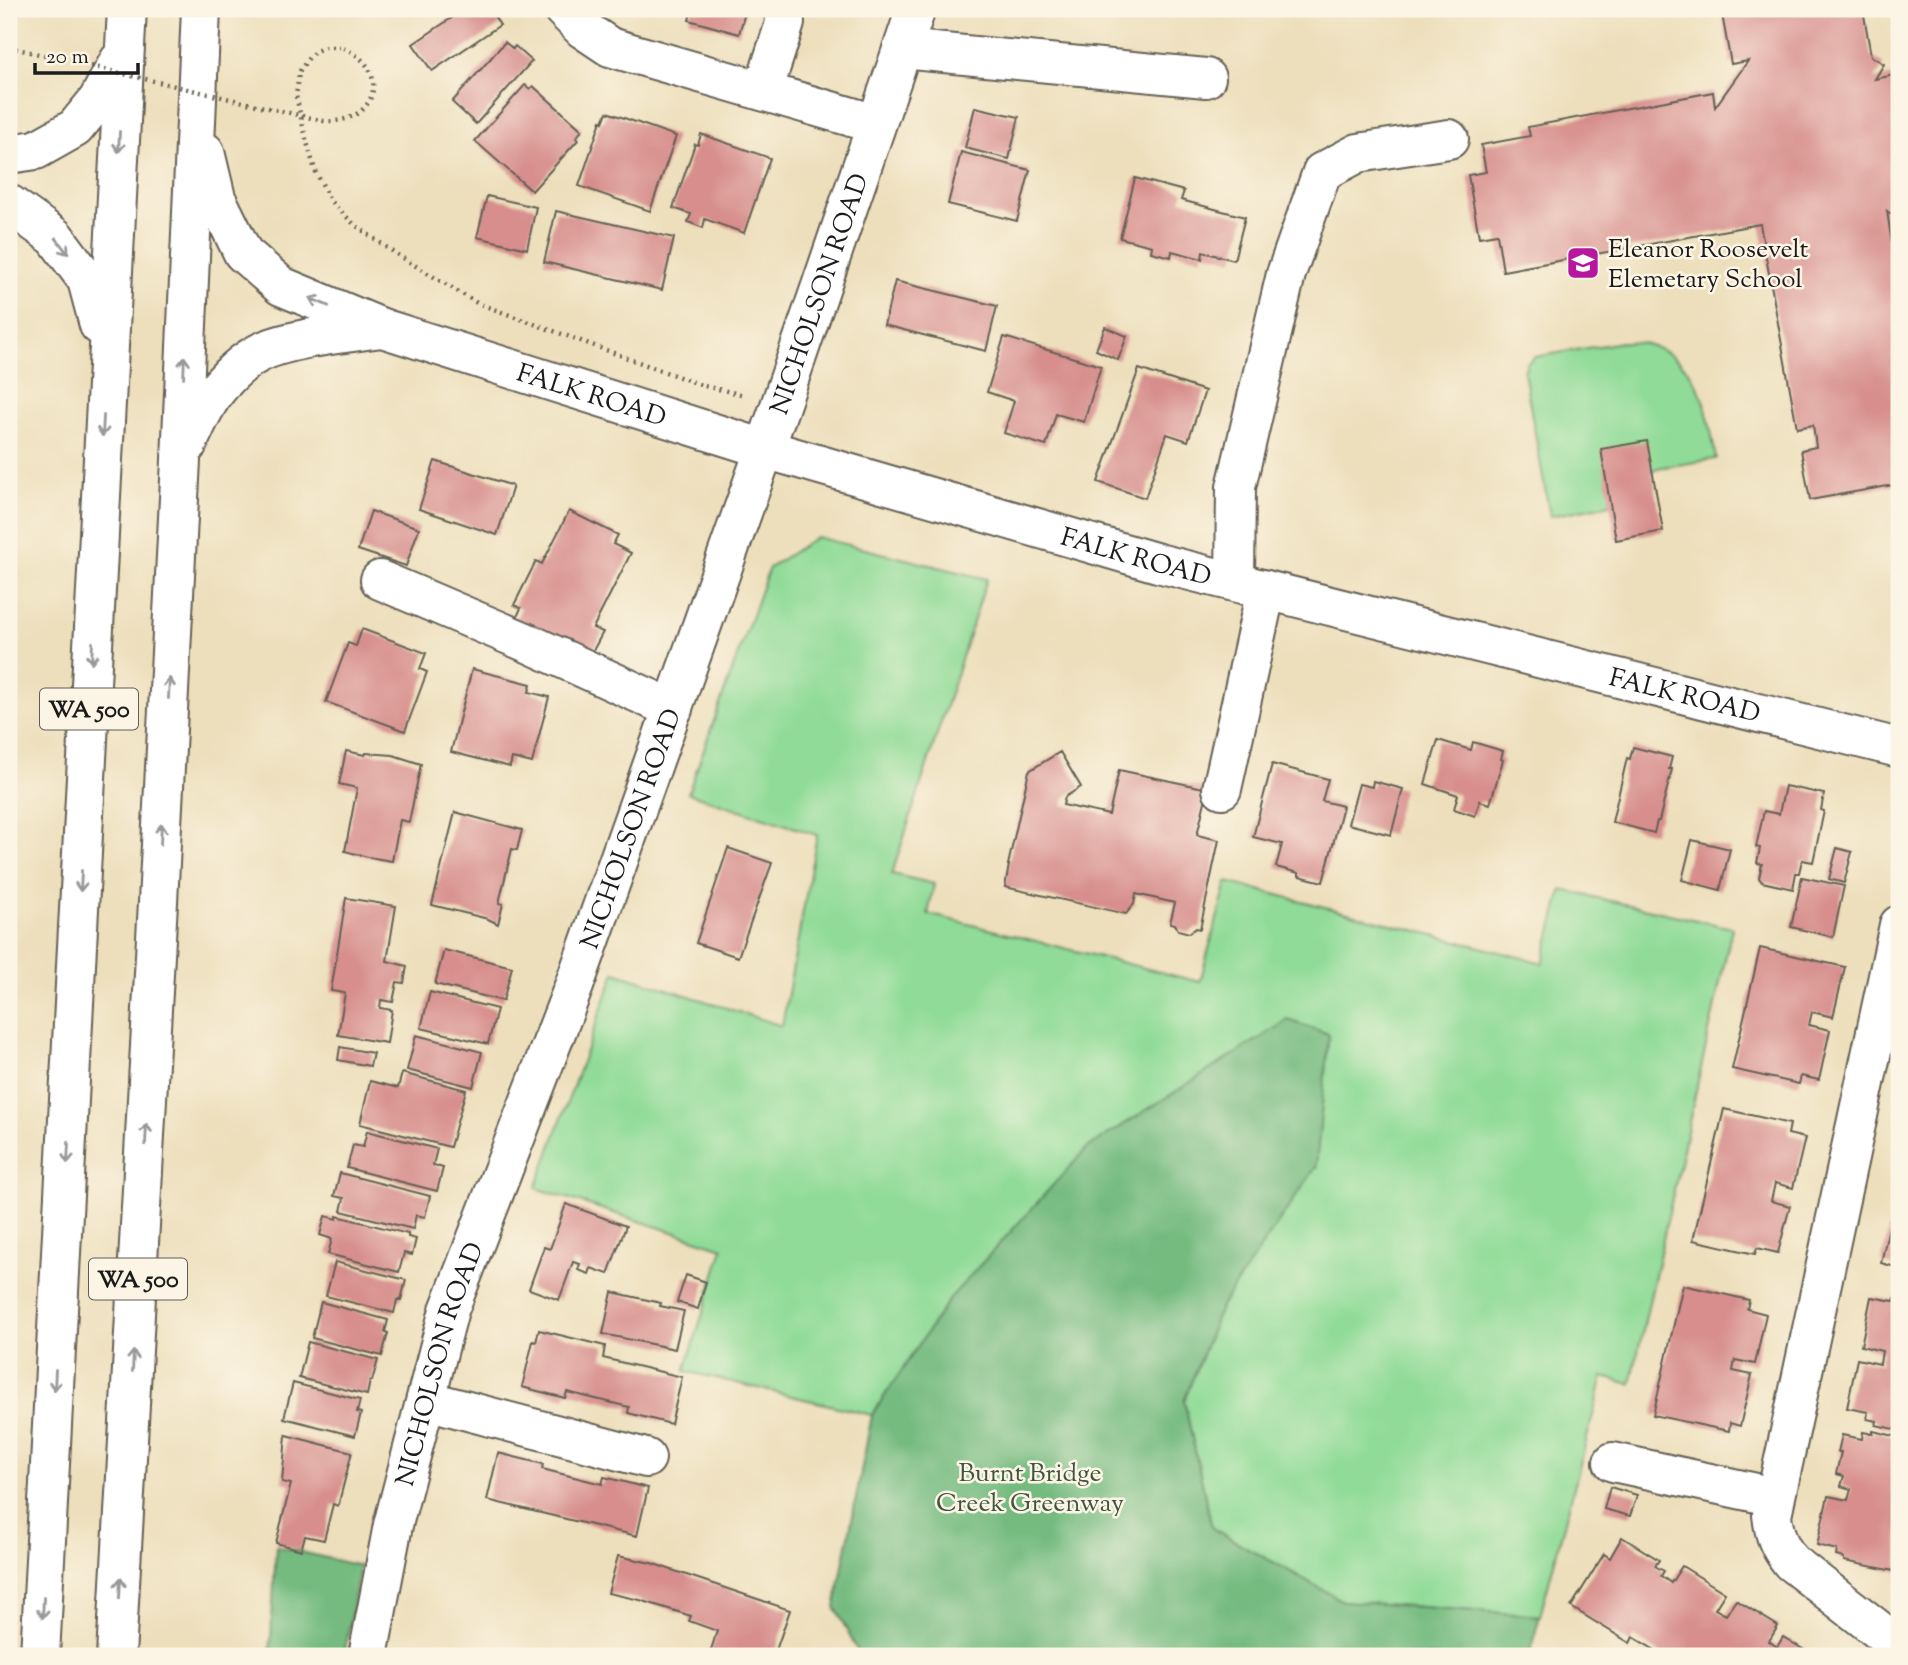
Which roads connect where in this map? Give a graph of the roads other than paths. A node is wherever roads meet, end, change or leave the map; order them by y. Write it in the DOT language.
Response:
graph roads {
  1 [pos="127,9"];
  2 [pos="201,9"];
  3 [pos="783,9"];
  4 [pos="916,9"];
  5 [pos="573,19"];
  6 [pos="902,48"];
  7 [pos="124,49"];
  8 [pos="1206,78"];
  9 [pos="763,91"];
  10 [pos="195,110"];
  11 [pos="876,124"];
  12 [pos="1449,139"];
  13 [pos="9,154"];
  14 [pos="9,204"];
  15 [pos="382,328"];
  16 [pos="107,358"];
  17 [pos="765,449"];
  18 [pos="181,460"];
  19 [pos="380,580"];
  20 [pos="1250,586"];
  21 [pos="673,709"];
  22 [pos="1899,748"];
  23 [pos="1222,789"];
  24 [pos="1899,925"];
  25 [pos="426,1400"];
  26 [pos="646,1458"];
  27 [pos="1612,1462"];
  28 [pos="1775,1497"];
  29 [pos="1899,1646"];
  30 [pos="40,1656"];
  31 [pos="116,1656"];
  32 [pos="368,1656"];
  1 -- 7 [label="main road, WA 500"];
  2 -- 10 [label="main road, WA 500"];
  3 -- 9 [label="main road"];
  4 -- 6 [label="main road, NICHOLSON ROAD"];
  5 -- 9 [label="main road"];
  6 -- 8 [label="main road"];
  6 -- 11 [label="main road, NICHOLSON ROAD"];
  7 -- 13 [label="main road"];
  7 -- 16 [label="main road, WA 500, one-way"];
  9 -- 11 [label="main road"];
  15 -- 10 [label="main road, FALK ROAD, one-way"];
  18 -- 10 [label="main road, WA 500, one-way"];
  11 -- 17 [label="main road, NICHOLSON ROAD"];
  12 -- 20 [label="main road"];
  14 -- 16 [label="main road, one-way"];
  15 -- 17 [label="main road, FALK ROAD"];
  15 -- 18 [label="main road"];
  16 -- 30 [label="main road, WA 500, one-way"];
  17 -- 20 [label="main road, FALK ROAD"];
  17 -- 21 [label="main road, NICHOLSON ROAD"];
  31 -- 18 [label="main road, WA 500, one-way"];
  19 -- 21 [label="main road"];
  20 -- 22 [label="main road, FALK ROAD"];
  20 -- 23 [label="main road"];
  21 -- 25 [label="main road, NICHOLSON ROAD"];
  24 -- 28 [label="main road"];
  25 -- 26 [label="main road"];
  25 -- 32 [label="main road, NICHOLSON ROAD"];
  27 -- 28 [label="main road"];
  28 -- 29 [label="main road"];
}
